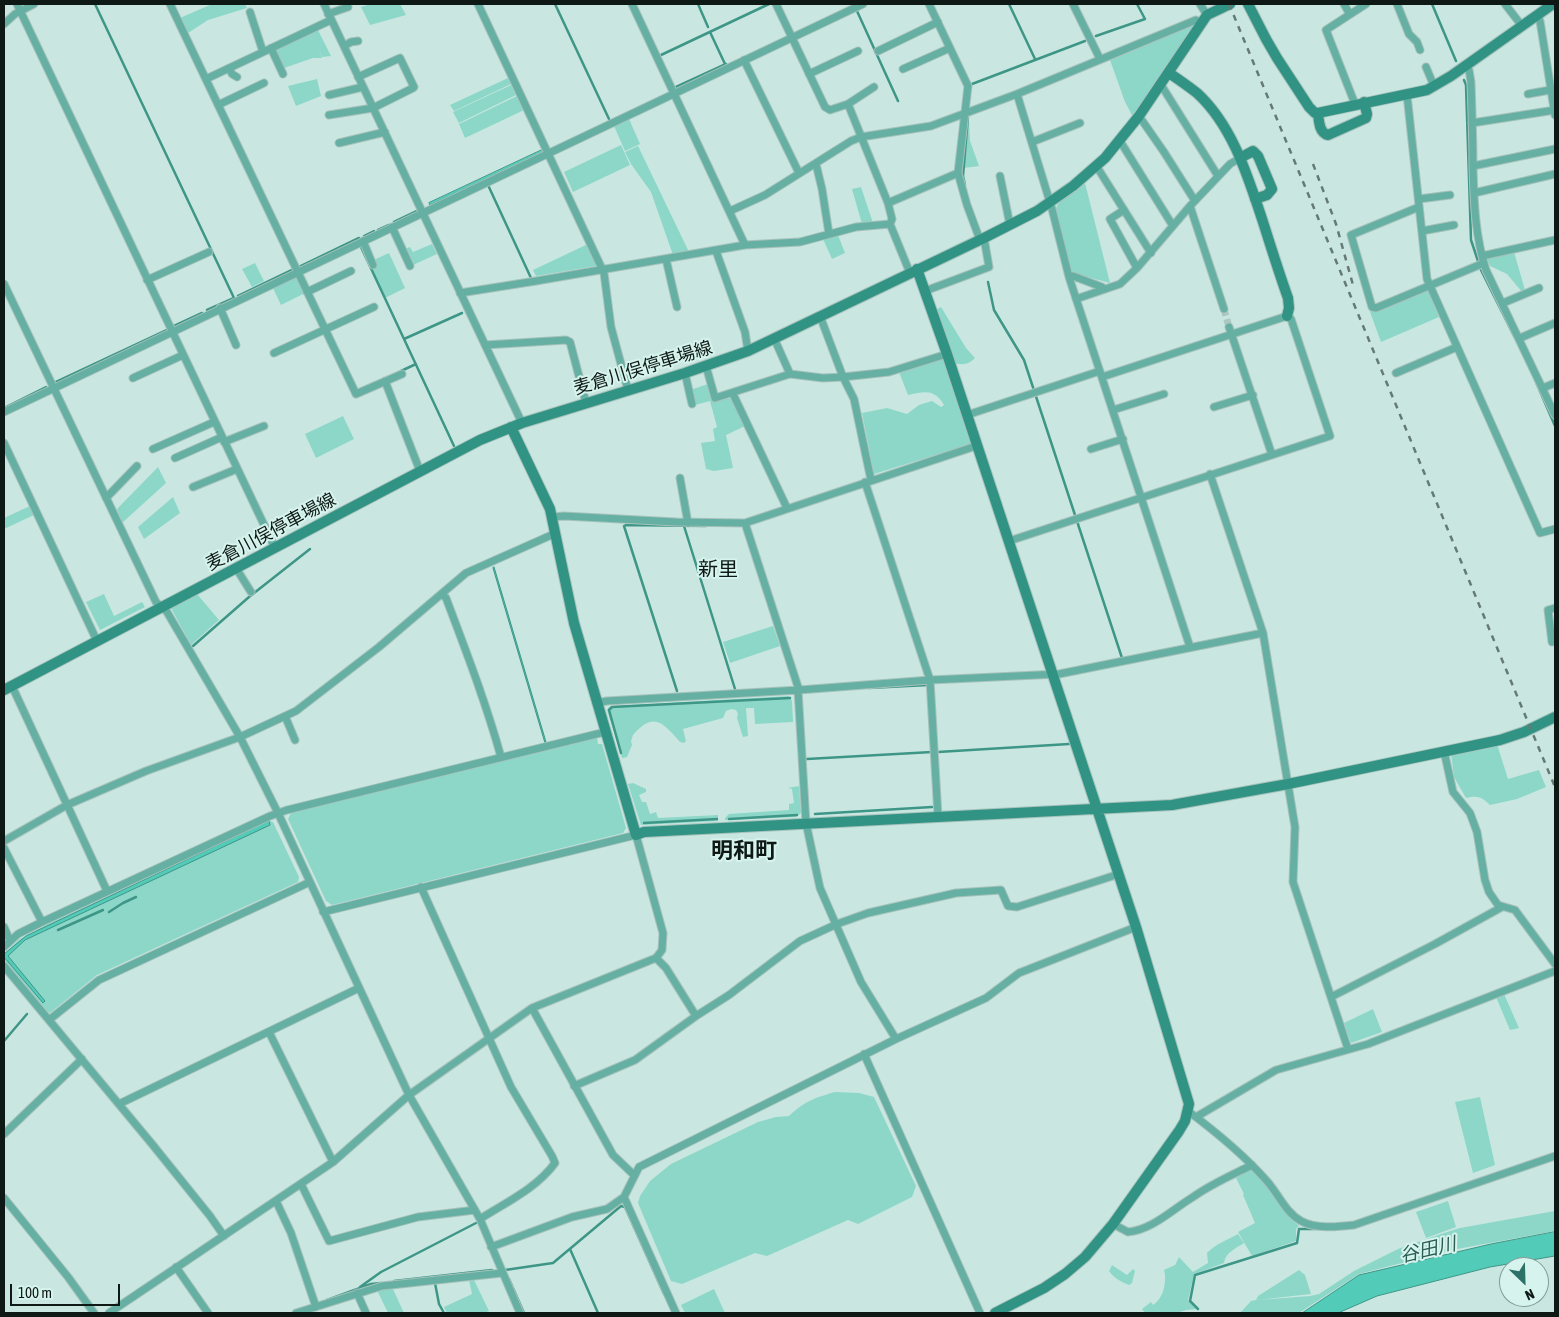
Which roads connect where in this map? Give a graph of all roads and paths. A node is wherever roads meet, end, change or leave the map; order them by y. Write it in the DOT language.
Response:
graph roads {
  1 [pos="17,4"];
  2 [pos="34,4"];
  3 [pos="170,4"];
  4 [pos="324,4"];
  5 [pos="478,4"];
  6 [pos="632,4"];
  7 [pos="776,4"];
  8 [pos="863,4"];
  9 [pos="929,4"];
  10 [pos="1073,4"];
  11 [pos="1200,4"];
  12 [pos="1230,4"];
  13 [pos="1248,4"];
  14 [pos="1344,4"];
  15 [pos="1366,4"];
  16 [pos="1397,4"];
  17 [pos="1505,4"];
  18 [pos="1550,5"];
  19 [pos="348,7"];
  20 [pos="20,12"];
  21 [pos="250,12"];
  22 [pos="1349,14"];
  23 [pos="1537,15"];
  24 [pos="330,17"];
  25 [pos="1204,19"];
  26 [pos="938,22"];
  27 [pos="4,24"];
  28 [pos="1522,26"];
  29 [pos="792,38"];
  30 [pos="358,41"];
  31 [pos="344,46"];
  32 [pos="271,48"];
  33 [pos="950,48"];
  34 [pos="1420,50"];
  35 [pos="858,51"];
  36 [pos="878,51"];
  37 [pos="263,52"];
  38 [pos="1100,59"];
  39 [pos="744,60"];
  40 [pos="1466,66"];
  41 [pos="1426,67"];
  42 [pos="230,68"];
  43 [pos="903,70"];
  44 [pos="1169,73"];
  45 [pos="283,74"];
  46 [pos="809,74"];
  47 [pos="237,77"];
  48 [pos="358,77"];
  49 [pos="206,79"];
  50 [pos="264,84"];
  51 [pos="1160,86"];
  52 [pos="1434,86"];
  53 [pos="363,87"];
  54 [pos="874,87"];
  55 [pos="1550,90"];
  56 [pos="674,93"];
  57 [pos="1017,94"];
  58 [pos="1528,94"];
  59 [pos="329,95"];
  60 [pos="1407,95"];
  61 [pos="1360,103"];
  62 [pos="848,104"];
  63 [pos="218,105"];
  64 [pos="373,108"];
  65 [pos="1318,113"];
  66 [pos="1555,113"];
  67 [pos="965,114"];
  68 [pos="329,115"];
  69 [pos="1139,116"];
  70 [pos="1080,123"];
  71 [pos="1472,123"];
  72 [pos="385,132"];
  73 [pos="861,137"];
  74 [pos="1032,142"];
  75 [pos="1120,142"];
  76 [pos="339,143"];
  77 [pos="1555,149"];
  78 [pos="548,152"];
  79 [pos="1240,158"];
  80 [pos="816,164"];
  81 [pos="1097,166"];
  82 [pos="1474,166"];
  83 [pos="799,173"];
  84 [pos="958,173"];
  85 [pos="1555,174"];
  86 [pos="1000,176"];
  87 [pos="1218,176"];
  88 [pos="1474,193"];
  89 [pos="1450,194"];
  90 [pos="1255,198"];
  91 [pos="1050,202"];
  92 [pos="888,203"];
  93 [pos="1192,204"];
  94 [pos="1419,204"];
  95 [pos="1124,210"];
  96 [pos="730,211"];
  97 [pos="423,213"];
  98 [pos="890,224"];
  99 [pos="1010,225"];
  100 [pos="1454,225"];
  101 [pos="1173,226"];
  102 [pos="392,227"];
  103 [pos="1422,231"];
  104 [pos="829,234"];
  105 [pos="982,239"];
  106 [pos="1555,240"];
  107 [pos="363,241"];
  108 [pos="745,245"];
  109 [pos="716,251"];
  110 [pos="209,252"];
  111 [pos="1151,253"];
  112 [pos="666,259"];
  113 [pos="1483,260"];
  114 [pos="373,265"];
  115 [pos="410,266"];
  116 [pos="1136,268"];
  117 [pos="351,270"];
  118 [pos="602,270"];
  119 [pos="914,271"];
  120 [pos="297,272"];
  121 [pos="1069,277"];
  122 [pos="147,280"];
  123 [pos="4,284"];
  124 [pos="1430,286"];
  125 [pos="1539,288"];
  126 [pos="925,290"];
  127 [pos="1103,290"];
  128 [pos="307,292"];
  129 [pos="460,293"];
  130 [pos="1076,299"];
  131 [pos="1503,303"];
  132 [pos="374,307"];
  133 [pos="677,307"];
  134 [pos="220,308"];
  135 [pos="1224,309"];
  136 [pos="820,316"];
  137 [pos="1287,316"];
  138 [pos="1555,323"];
  139 [pos="325,330"];
  140 [pos="172,331"];
  141 [pos="1231,331"];
  142 [pos="774,338"];
  143 [pos="1520,338"];
  144 [pos="236,345"];
  145 [pos="485,345"];
  146 [pos="1457,347"];
  147 [pos="748,351"];
  148 [pos="274,353"];
  149 [pos="947,354"];
  150 [pos="183,355"];
  151 [pos="706,366"];
  152 [pos="685,373"];
  153 [pos="1396,373"];
  154 [pos="402,374"];
  155 [pos="790,374"];
  156 [pos="1101,374"];
  157 [pos="133,378"];
  158 [pos="843,378"];
  159 [pos="385,381"];
  160 [pos="1555,383"];
  161 [pos="53,388"];
  162 [pos="1543,388"];
  163 [pos="628,390"];
  164 [pos="732,394"];
  165 [pos="1164,394"];
  166 [pos="1252,394"];
  167 [pos="586,403"];
  168 [pos="692,404"];
  169 [pos="1214,407"];
  170 [pos="1113,410"];
  171 [pos="4,412"];
  172 [pos="967,415"];
  173 [pos="1555,415"];
  174 [pos="214,422"];
  175 [pos="522,423"];
  176 [pos="264,426"];
  177 [pos="511,427"];
  178 [pos="1123,439"];
  179 [pos="223,440"];
  180 [pos="4,443"];
  181 [pos="976,446"];
  182 [pos="153,449"];
  183 [pos="1091,449"];
  184 [pos="1272,454"];
  185 [pos="175,458"];
  186 [pos="137,466"];
  187 [pos="237,469"];
  188 [pos="420,471"];
  189 [pos="1210,474"];
  190 [pos="680,478"];
  191 [pos="868,481"];
  192 [pos="193,487"];
  193 [pos="1141,497"];
  194 [pos="106,498"];
  195 [pos="788,508"];
  196 [pos="553,517"];
  197 [pos="688,523"];
  198 [pos="745,523"];
  199 [pos="1555,529"];
  200 [pos="556,533"];
  201 [pos="1009,541"];
  202 [pos="274,548"];
  203 [pos="236,568"];
  204 [pos="251,592"];
  205 [pos="442,594"];
  206 [pos="161,608"];
  207 [pos="1555,608"];
  208 [pos="1263,633"];
  209 [pos="97,641"];
  210 [pos="1552,642"];
  211 [pos="1190,647"];
  212 [pos="1052,673"];
  213 [pos="930,680"];
  214 [pos="8,688"];
  215 [pos="799,690"];
  216 [pos="596,703"];
  217 [pos="285,716"];
  218 [pos="1555,717"];
  219 [pos="605,732"];
  220 [pos="240,736"];
  221 [pos="295,740"];
  222 [pos="1444,751"];
  223 [pos="501,757"];
  224 [pos="1288,784"];
  225 [pos="67,806"];
  226 [pos="1097,808"];
  227 [pos="278,813"];
  228 [pos="938,816"];
  229 [pos="806,823"];
  230 [pos="636,834"];
  231 [pos="4,841"];
  232 [pos="4,848"];
  233 [pos="1119,874"];
  234 [pos="310,882"];
  235 [pos="421,887"];
  236 [pos="107,891"];
  237 [pos="1502,907"];
  238 [pos="324,912"];
  239 [pos="42,922"];
  240 [pos="837,924"];
  241 [pos="4,927"];
  242 [pos="1136,927"];
  243 [pos="10,941"];
  244 [pos="4,947"];
  245 [pos="656,958"];
  246 [pos="1555,964"];
  247 [pos="4,966"];
  248 [pos="1555,971"];
  249 [pos="360,988"];
  250 [pos="1331,997"];
  251 [pos="532,1008"];
  252 [pos="696,1016"];
  253 [pos="49,1020"];
  254 [pos="269,1032"];
  255 [pos="489,1038"];
  256 [pos="896,1039"];
  257 [pos="1348,1049"];
  258 [pos="864,1054"];
  259 [pos="82,1060"];
  260 [pos="574,1086"];
  261 [pos="409,1095"];
  262 [pos="119,1104"];
  263 [pos="1192,1114"];
  264 [pos="4,1134"];
  265 [pos="1555,1156"];
  266 [pos="333,1162"];
  267 [pos="1252,1165"];
  268 [pos="634,1175"];
  269 [pos="301,1184"];
  270 [pos="624,1197"];
  271 [pos="4,1198"];
  272 [pos="276,1201"];
  273 [pos="475,1210"];
  274 [pos="480,1219"];
  275 [pos="1113,1224"];
  276 [pos="224,1236"];
  277 [pos="491,1247"];
  278 [pos="176,1267"];
  279 [pos="502,1273"];
  280 [pos="357,1293"];
  281 [pos="316,1307"];
  282 [pos="94,1313"];
  283 [pos="109,1313"];
  284 [pos="208,1313"];
  285 [pos="296,1313"];
  286 [pos="366,1313"];
  287 [pos="520,1313"];
  288 [pos="676,1313"];
  289 [pos="980,1313"];
  290 [pos="995,1313"];
  1 -- 20 [label="street"];
  2 -- 20 [label="street"];
  3 -- 49 [label="street"];
  4 -- 24 [label="street"];
  5 -- 78 [label="street"];
  6 -- 56 [label="street"];
  7 -- 29 [label="street"];
  8 -- 29 [label="street"];
  9 -- 26 [label="street"];
  10 -- 38 [label="street"];
  11 -- 25 [label="street"];
  12 -- 25 [label="street, 麦倉川俣停車場線"];
  13 -- 65 [label="street"];
  14 -- 22 [label="street"];
  15 -- 22 [label="street"];
  16 -- 34 [label="street"];
  17 -- 28 [label="street"];
  18 -- 23 [label="street"];
  19 -- 24 [label="street"];
  20 -- 27 [label="street"];
  20 -- 122 [label="street"];
  21 -- 37 [label="street"];
  22 -- 61 [label="street"];
  23 -- 28 [label="street"];
  23 -- 55 [label="street"];
  24 -- 31 [label="street"];
  24 -- 32 [label="street"];
  25 -- 38 [label="street"];
  25 -- 44 [label="street, 麦倉川俣停車場線"];
  26 -- 33 [label="street"];
  26 -- 36 [label="street"];
  28 -- 40 [label="street"];
  29 -- 39 [label="street"];
  29 -- 46 [label="street"];
  30 -- 31 [label="street"];
  31 -- 48 [label="street"];
  32 -- 37 [label="street"];
  32 -- 45 [label="street"];
  33 -- 43 [label="street"];
  33 -- 67 [label="street"];
  35 -- 46 [label="street"];
  37 -- 42 [label="street"];
  38 -- 57 [label="street"];
  39 -- 56 [label="street"];
  39 -- 83 [label="street"];
  40 -- 52 [label="street"];
  40 -- 71 [label="street"];
  41 -- 52 [label="street"];
  42 -- 47 [label="street"];
  42 -- 49 [label="street"];
  44 -- 51 [label="street, 麦倉川俣停車場線"];
  44 -- 79 [label="street"];
  46 -- 62 [label="street"];
  48 -- 53 [label="street"];
  48 -- 64 [label="street"];
  49 -- 63 [label="street"];
  50 -- 63 [label="street"];
  51 -- 69 [label="street, 麦倉川俣停車場線"];
  51 -- 87 [label="street"];
  52 -- 60 [label="street"];
  53 -- 59 [label="street"];
  53 -- 64 [label="street"];
  54 -- 62 [label="street"];
  55 -- 58 [label="street"];
  55 -- 66 [label="street"];
  56 -- 78 [label="street"];
  56 -- 96 [label="street"];
  57 -- 67 [label="street"];
  57 -- 74 [label="street"];
  60 -- 61 [label="street"];
  60 -- 94 [label="street"];
  61 -- 65 [label="street"];
  61 -- 65 [label="street"];
  62 -- 73 [label="street"];
  63 -- 120 [label="street"];
  64 -- 68 [label="street"];
  64 -- 72 [label="street"];
  66 -- 71 [label="street"];
  67 -- 73 [label="street"];
  67 -- 84 [label="street"];
  69 -- 75 [label="street, 麦倉川俣停車場線"];
  69 -- 93 [label="street"];
  70 -- 74 [label="street"];
  71 -- 82 [label="street"];
  72 -- 76 [label="street"];
  72 -- 97 [label="street"];
  73 -- 80 [label="street"];
  73 -- 92 [label="street"];
  74 -- 91 [label="street"];
  75 -- 81 [label="street, 麦倉川俣停車場線"];
  75 -- 101 [label="street"];
  77 -- 82 [label="street"];
  78 -- 97 [label="street"];
  78 -- 118 [label="street"];
  79 -- 87 [label="street"];
  79 -- 90 [label="street"];
  79 -- 90 [label="street"];
  80 -- 83 [label="street"];
  80 -- 104 [label="street"];
  81 -- 91 [label="street, 麦倉川俣停車場線"];
  81 -- 95 [label="street"];
  82 -- 88 [label="street"];
  83 -- 96 [label="street"];
  84 -- 92 [label="street"];
  84 -- 105 [label="street"];
  85 -- 88 [label="street"];
  86 -- 99 [label="street"];
  87 -- 93 [label="street"];
  88 -- 113 [label="street"];
  89 -- 94 [label="street"];
  90 -- 137 [label="street"];
  91 -- 99 [label="street, 麦倉川俣停車場線"];
  91 -- 121 [label="street"];
  92 -- 98 [label="street"];
  93 -- 101 [label="street"];
  93 -- 135 [label="street"];
  94 -- 103 [label="street"];
  94 -- 124 [label="street"];
  95 -- 111 [label="street"];
  95 -- 116 [label="street"];
  96 -- 108 [label="street"];
  97 -- 102 [label="street"];
  97 -- 129 [label="street"];
  98 -- 104 [label="street"];
  98 -- 119 [label="street"];
  99 -- 105 [label="street, 麦倉川俣停車場線"];
  100 -- 103 [label="street"];
  101 -- 111 [label="street"];
  102 -- 107 [label="street"];
  102 -- 115 [label="street"];
  103 -- 124 [label="street"];
  104 -- 108 [label="street"];
  105 -- 119 [label="street, 麦倉川俣停車場線"];
  105 -- 126 [label="street"];
  106 -- 113 [label="street"];
  107 -- 114 [label="street"];
  107 -- 120 [label="street"];
  108 -- 109 [label="street"];
  109 -- 112 [label="street"];
  109 -- 147 [label="street"];
  110 -- 122 [label="street"];
  111 -- 116 [label="street"];
  112 -- 118 [label="street"];
  112 -- 133 [label="street"];
  113 -- 124 [label="street"];
  113 -- 131 [label="street"];
  116 -- 127 [label="street"];
  117 -- 128 [label="street"];
  118 -- 129 [label="street"];
  118 -- 163 [label="street"];
  119 -- 126 [label="street"];
  119 -- 136 [label="street, 麦倉川俣停車場線"];
  120 -- 128 [label="street"];
  120 -- 134 [label="street"];
  121 -- 127 [label="street"];
  121 -- 130 [label="street"];
  122 -- 140 [label="street"];
  123 -- 161 [label="street"];
  124 -- 146 [label="street"];
  125 -- 131 [label="street"];
  126 -- 149 [label="street"];
  127 -- 130 [label="street"];
  128 -- 139 [label="street"];
  129 -- 145 [label="street"];
  130 -- 156 [label="street"];
  131 -- 143 [label="street"];
  132 -- 139 [label="street"];
  134 -- 140 [label="street"];
  134 -- 144 [label="street"];
  136 -- 142 [label="street, 麦倉川俣停車場線"];
  136 -- 158 [label="street"];
  137 -- 141 [label="street"];
  137 -- 184 [label="street"];
  138 -- 143 [label="street"];
  139 -- 148 [label="street"];
  139 -- 159 [label="street"];
  140 -- 150 [label="street"];
  140 -- 161 [label="street"];
  141 -- 156 [label="street"];
  141 -- 166 [label="street"];
  142 -- 147 [label="street, 麦倉川俣停車場線"];
  142 -- 155 [label="street"];
  143 -- 162 [label="street"];
  145 -- 167 [label="street"];
  145 -- 175 [label="street"];
  146 -- 153 [label="street"];
  146 -- 199 [label="street"];
  147 -- 151 [label="street, 麦倉川俣停車場線"];
  149 -- 158 [label="street"];
  149 -- 172 [label="street"];
  150 -- 157 [label="street"];
  150 -- 174 [label="street"];
  151 -- 152 [label="street, 麦倉川俣停車場線"];
  151 -- 164 [label="street"];
  152 -- 163 [label="street, 麦倉川俣停車場線"];
  152 -- 168 [label="street"];
  154 -- 159 [label="street"];
  155 -- 158 [label="street"];
  155 -- 164 [label="street"];
  156 -- 170 [label="street"];
  156 -- 172 [label="street"];
  158 -- 191 [label="street"];
  159 -- 188 [label="street"];
  160 -- 162 [label="street"];
  161 -- 171 [label="street"];
  161 -- 194 [label="street"];
  162 -- 173 [label="street"];
  163 -- 167 [label="street, 麦倉川俣停車場線"];
  164 -- 195 [label="street"];
  165 -- 170 [label="street"];
  166 -- 169 [label="street"];
  166 -- 184 [label="street"];
  167 -- 175 [label="street, 麦倉川俣停車場線"];
  170 -- 178 [label="street"];
  172 -- 181 [label="street"];
  174 -- 179 [label="street"];
  174 -- 182 [label="street"];
  175 -- 177 [label="street, 麦倉川俣停車場線"];
  176 -- 179 [label="street"];
  177 -- 188 [label="street, 麦倉川俣停車場線"];
  177 -- 196 [label="street"];
  178 -- 183 [label="street"];
  178 -- 193 [label="street"];
  179 -- 185 [label="street"];
  179 -- 187 [label="street"];
  180 -- 209 [label="street"];
  181 -- 191 [label="street"];
  181 -- 201 [label="street"];
  184 -- 189 [label="street"];
  186 -- 194 [label="street"];
  187 -- 192 [label="street"];
  187 -- 202 [label="street"];
  188 -- 202 [label="street, 麦倉川俣停車場線"];
  189 -- 193 [label="street"];
  189 -- 208 [label="street"];
  190 -- 197 [label="street"];
  191 -- 195 [label="street"];
  191 -- 213 [label="street"];
  193 -- 201 [label="street"];
  193 -- 211 [label="street"];
  194 -- 206 [label="street"];
  195 -- 198 [label="street"];
  196 -- 197 [label="street"];
  196 -- 200 [label="street"];
  197 -- 198 [label="street"];
  198 -- 215 [label="street"];
  200 -- 205 [label="street"];
  200 -- 216 [label="street"];
  201 -- 212 [label="street"];
  202 -- 203 [label="street, 麦倉川俣停車場線"];
  203 -- 204 [label="street"];
  203 -- 206 [label="street, 麦倉川俣停車場線"];
  205 -- 217 [label="street"];
  205 -- 223 [label="street"];
  206 -- 209 [label="street, 麦倉川俣停車場線"];
  206 -- 220 [label="street"];
  207 -- 210 [label="street"];
  208 -- 211 [label="street"];
  208 -- 224 [label="street"];
  209 -- 214 [label="street, 麦倉川俣停車場線"];
  211 -- 212 [label="street"];
  212 -- 213 [label="street"];
  212 -- 226 [label="street"];
  213 -- 215 [label="street"];
  213 -- 228 [label="street"];
  214 -- 225 [label="street"];
  215 -- 216 [label="street"];
  215 -- 229 [label="street"];
  216 -- 219 [label="street"];
  217 -- 220 [label="street"];
  217 -- 221 [label="street"];
  218 -- 222 [label="street"];
  219 -- 223 [label="street"];
  219 -- 230 [label="street"];
  220 -- 225 [label="street"];
  220 -- 227 [label="street"];
  222 -- 224 [label="street"];
  222 -- 237 [label="street"];
  223 -- 227 [label="street"];
  224 -- 226 [label="street"];
  224 -- 250 [label="street"];
  225 -- 231 [label="street"];
  225 -- 236 [label="street"];
  226 -- 228 [label="street"];
  226 -- 233 [label="street"];
  227 -- 234 [label="street"];
  227 -- 236 [label="street"];
  228 -- 229 [label="street"];
  229 -- 230 [label="street"];
  229 -- 240 [label="street"];
  230 -- 235 [label="street"];
  230 -- 245 [label="street"];
  232 -- 239 [label="street"];
  233 -- 240 [label="street"];
  233 -- 242 [label="street"];
  234 -- 238 [label="street"];
  234 -- 253 [label="street"];
  235 -- 238 [label="street"];
  235 -- 255 [label="street"];
  236 -- 239 [label="street"];
  237 -- 246 [label="street"];
  237 -- 250 [label="street"];
  238 -- 249 [label="street"];
  239 -- 243 [label="street"];
  240 -- 252 [label="street"];
  240 -- 256 [label="street"];
  241 -- 243 [label="street"];
  242 -- 256 [label="street"];
  242 -- 263 [label="street"];
  243 -- 244 [label="street"];
  245 -- 251 [label="street"];
  245 -- 252 [label="street"];
  247 -- 253 [label="street"];
  248 -- 257 [label="street"];
  249 -- 254 [label="street"];
  249 -- 261 [label="street"];
  250 -- 257 [label="street"];
  251 -- 255 [label="street"];
  251 -- 260 [label="street"];
  252 -- 260 [label="street"];
  253 -- 259 [label="street"];
  254 -- 262 [label="street"];
  254 -- 266 [label="street"];
  255 -- 261 [label="street"];
  255 -- 274 [label="street"];
  256 -- 258 [label="street"];
  257 -- 263 [label="street"];
  258 -- 268 [label="street"];
  258 -- 289 [label="street"];
  259 -- 262 [label="street"];
  259 -- 264 [label="street"];
  260 -- 268 [label="street"];
  261 -- 266 [label="street"];
  261 -- 273 [label="street"];
  262 -- 276 [label="street"];
  263 -- 267 [label="street"];
  263 -- 275 [label="street"];
  265 -- 267 [label="street"];
  266 -- 269 [label="street"];
  267 -- 275 [label="street"];
  268 -- 270 [label="street"];
  269 -- 272 [label="street"];
  269 -- 273 [label="street"];
  270 -- 277 [label="street"];
  270 -- 288 [label="street"];
  271 -- 282 [label="street"];
  272 -- 276 [label="street"];
  272 -- 281 [label="street"];
  273 -- 274 [label="street"];
  274 -- 277 [label="street"];
  275 -- 290 [label="street"];
  276 -- 278 [label="street"];
  277 -- 279 [label="street"];
  278 -- 283 [label="street"];
  278 -- 284 [label="street"];
  279 -- 280 [label="street"];
  279 -- 287 [label="street"];
  280 -- 281 [label="street"];
  280 -- 286 [label="street"];
  281 -- 285 [label="street"];
}
